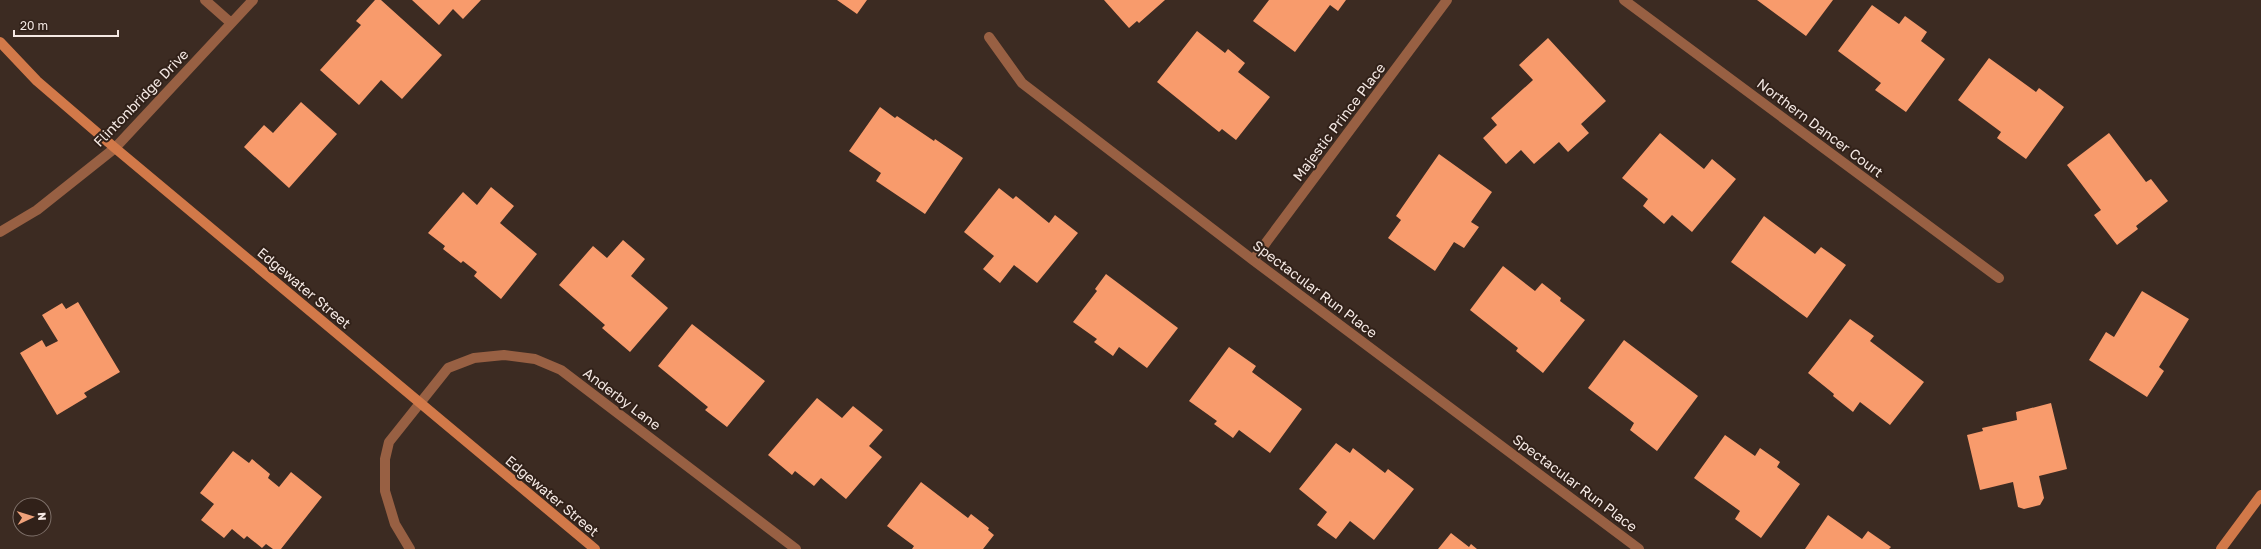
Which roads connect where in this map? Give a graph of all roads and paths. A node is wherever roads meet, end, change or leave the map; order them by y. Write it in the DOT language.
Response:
graph roads {
  1 [pos="205,0"];
  2 [pos="253,0"];
  3 [pos="1447,0"];
  4 [pos="1624,0"];
  5 [pos="231,23"];
  6 [pos="989,37"];
  7 [pos="0,42"];
  8 [pos="115,148"];
  9 [pos="0,232"];
  10 [pos="1253,260"];
  11 [pos="1999,278"];
  12 [pos="420,404"];
  13 [pos="2261,495"];
  14 [pos="410,549"];
  15 [pos="595,549"];
  16 [pos="796,549"];
  17 [pos="1639,549"];
  18 [pos="2221,549"];
  1 -- 5 [label="street"];
  2 -- 5 [label="street, Flintonbridge Drive"];
  3 -- 10 [label="street, Majestic Prince Place"];
  4 -- 11 [label="street, Northern Dancer Court"];
  5 -- 8 [label="street, Flintonbridge Drive"];
  6 -- 10 [label="street, Spectacular Run Place"];
  7 -- 8 [label="street, Edgewater Street"];
  8 -- 9 [label="street, Flintonbridge Drive"];
  8 -- 12 [label="street, Edgewater Street"];
  10 -- 17 [label="street, Spectacular Run Place"];
  12 -- 14 [label="street, Anderby Lane"];
  12 -- 15 [label="street, Edgewater Street"];
  12 -- 16 [label="street, Anderby Lane"];
  13 -- 18 [label="street"];
}
